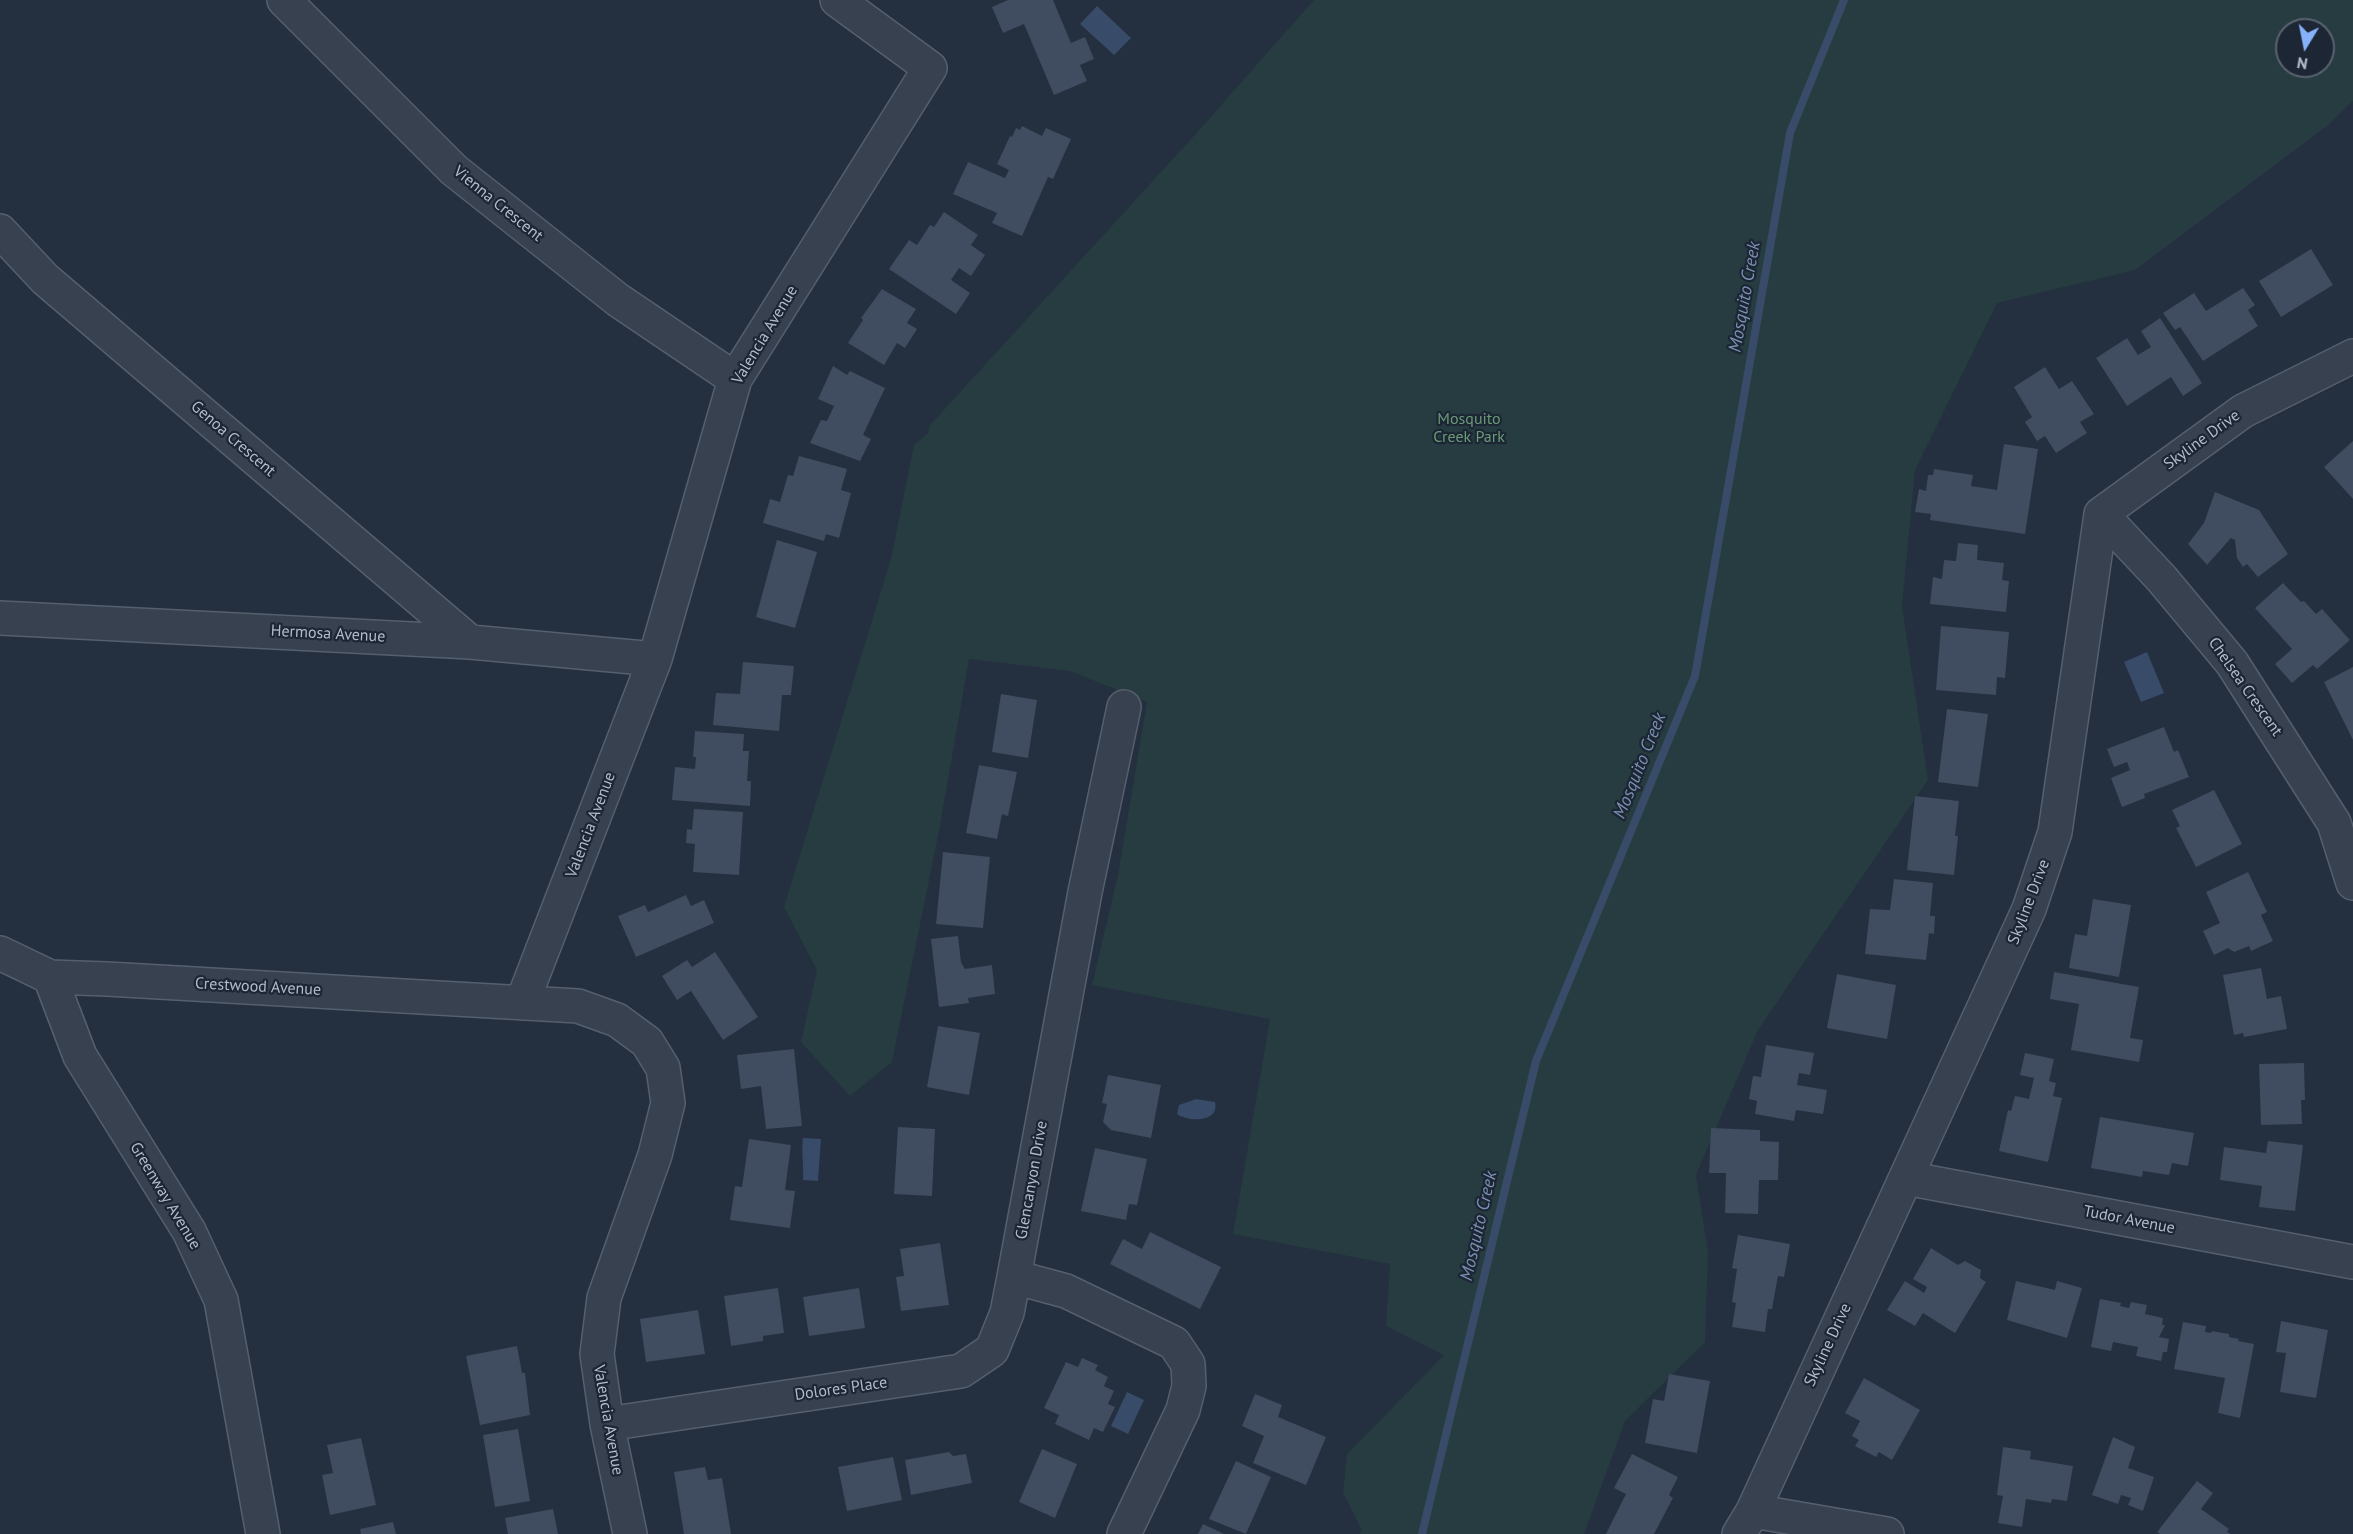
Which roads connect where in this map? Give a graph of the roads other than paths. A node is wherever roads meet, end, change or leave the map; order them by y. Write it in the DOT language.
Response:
graph roads {
  1 [pos="284,0"];
  2 [pos="837,0"];
  3 [pos="0,231"];
  4 [pos="2353,356"];
  5 [pos="735,379"];
  6 [pos="2101,514"];
  7 [pos="0,618"];
  8 [pos="470,642"];
  9 [pos="656,659"];
  10 [pos="1124,707"];
  11 [pos="2353,883"];
  12 [pos="0,952"];
  13 [pos="50,977"];
  14 [pos="522,1003"];
  15 [pos="1906,1178"];
  16 [pos="2353,1262"];
  17 [pos="1014,1277"];
  18 [pos="607,1424"];
  19 [pos="1746,1522"];
  20 [pos="263,1534"];
  21 [pos="630,1534"];
  22 [pos="1124,1534"];
  23 [pos="1887,1534"];
  1 -- 5 [label="street, Vienna Crescent"];
  2 -- 5 [label="street, Valencia Avenue"];
  3 -- 8 [label="street, Genoa Crescent"];
  4 -- 6 [label="street, Skyline Drive"];
  5 -- 9 [label="street, Valencia Avenue"];
  6 -- 11 [label="street, Chelsea Crescent"];
  6 -- 15 [label="street, Skyline Drive"];
  7 -- 8 [label="street, Hermosa Avenue"];
  8 -- 9 [label="street, Hermosa Avenue"];
  9 -- 14 [label="street, Valencia Avenue"];
  10 -- 17 [label="street, Glencanyon Drive"];
  12 -- 13 [label="street, Crestwood Avenue"];
  13 -- 14 [label="street, Crestwood Avenue"];
  13 -- 20 [label="street, Greenway Avenue"];
  14 -- 18 [label="street, Valencia Avenue"];
  15 -- 16 [label="street, Tudor Avenue"];
  15 -- 19 [label="street, Skyline Drive"];
  17 -- 18 [label="street, Dolores Place"];
  17 -- 22 [label="street"];
  18 -- 21 [label="street, Valencia Avenue"];
  19 -- 23 [label="street"];
}
